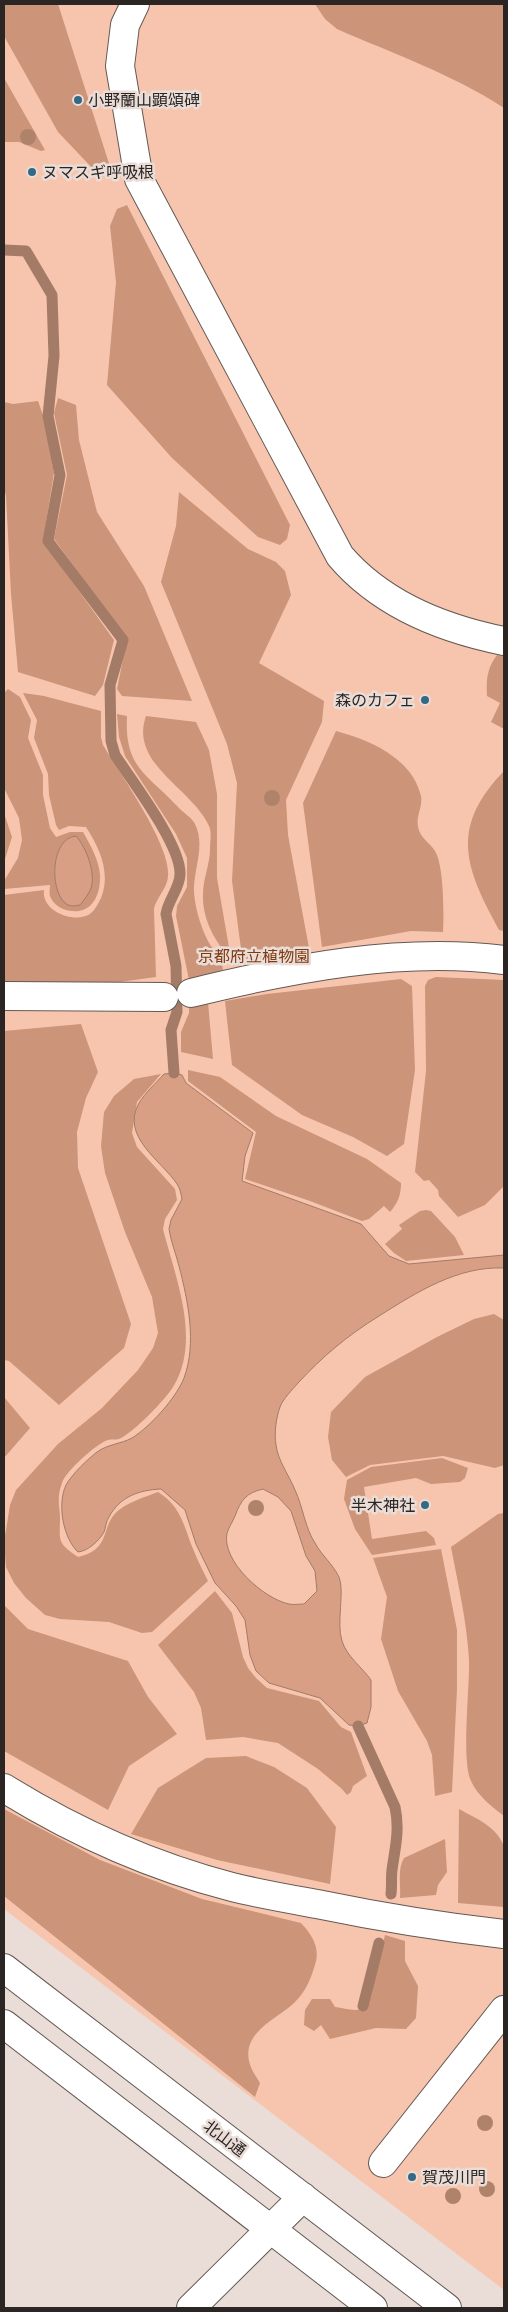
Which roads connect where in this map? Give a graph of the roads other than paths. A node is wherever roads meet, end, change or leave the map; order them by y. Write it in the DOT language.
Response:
graph roads {
  1 [pos="135,4"];
  2 [pos="504,641"];
  3 [pos="504,960"];
  4 [pos="191,993"];
  5 [pos="4,996"];
  6 [pos="164,997"];
  7 [pos="4,1788"];
  8 [pos="504,1934"];
  9 [pos="4,1968"];
  10 [pos="40,1997"];
  11 [pos="504,2010"];
  12 [pos="8,2027"];
  13 [pos="383,2163"];
  14 [pos="303,2197"];
  15 [pos="271,2231"];
  16 [pos="192,2308"];
  17 [pos="373,2308"];
  18 [pos="448,2308"];
  1 -- 2 [label="street"];
  3 -- 4 [label="street"];
  5 -- 6 [label="street"];
  7 -- 8 [label="street"];
  9 -- 10 [label="street, 北山通"];
  10 -- 12 [label="street"];
  10 -- 14 [label="street, 北山通"];
  11 -- 13 [label="street"];
  12 -- 15 [label="street"];
  14 -- 15 [label="street"];
  14 -- 18 [label="street, 北山通"];
  15 -- 16 [label="street"];
  15 -- 17 [label="street"];
}
